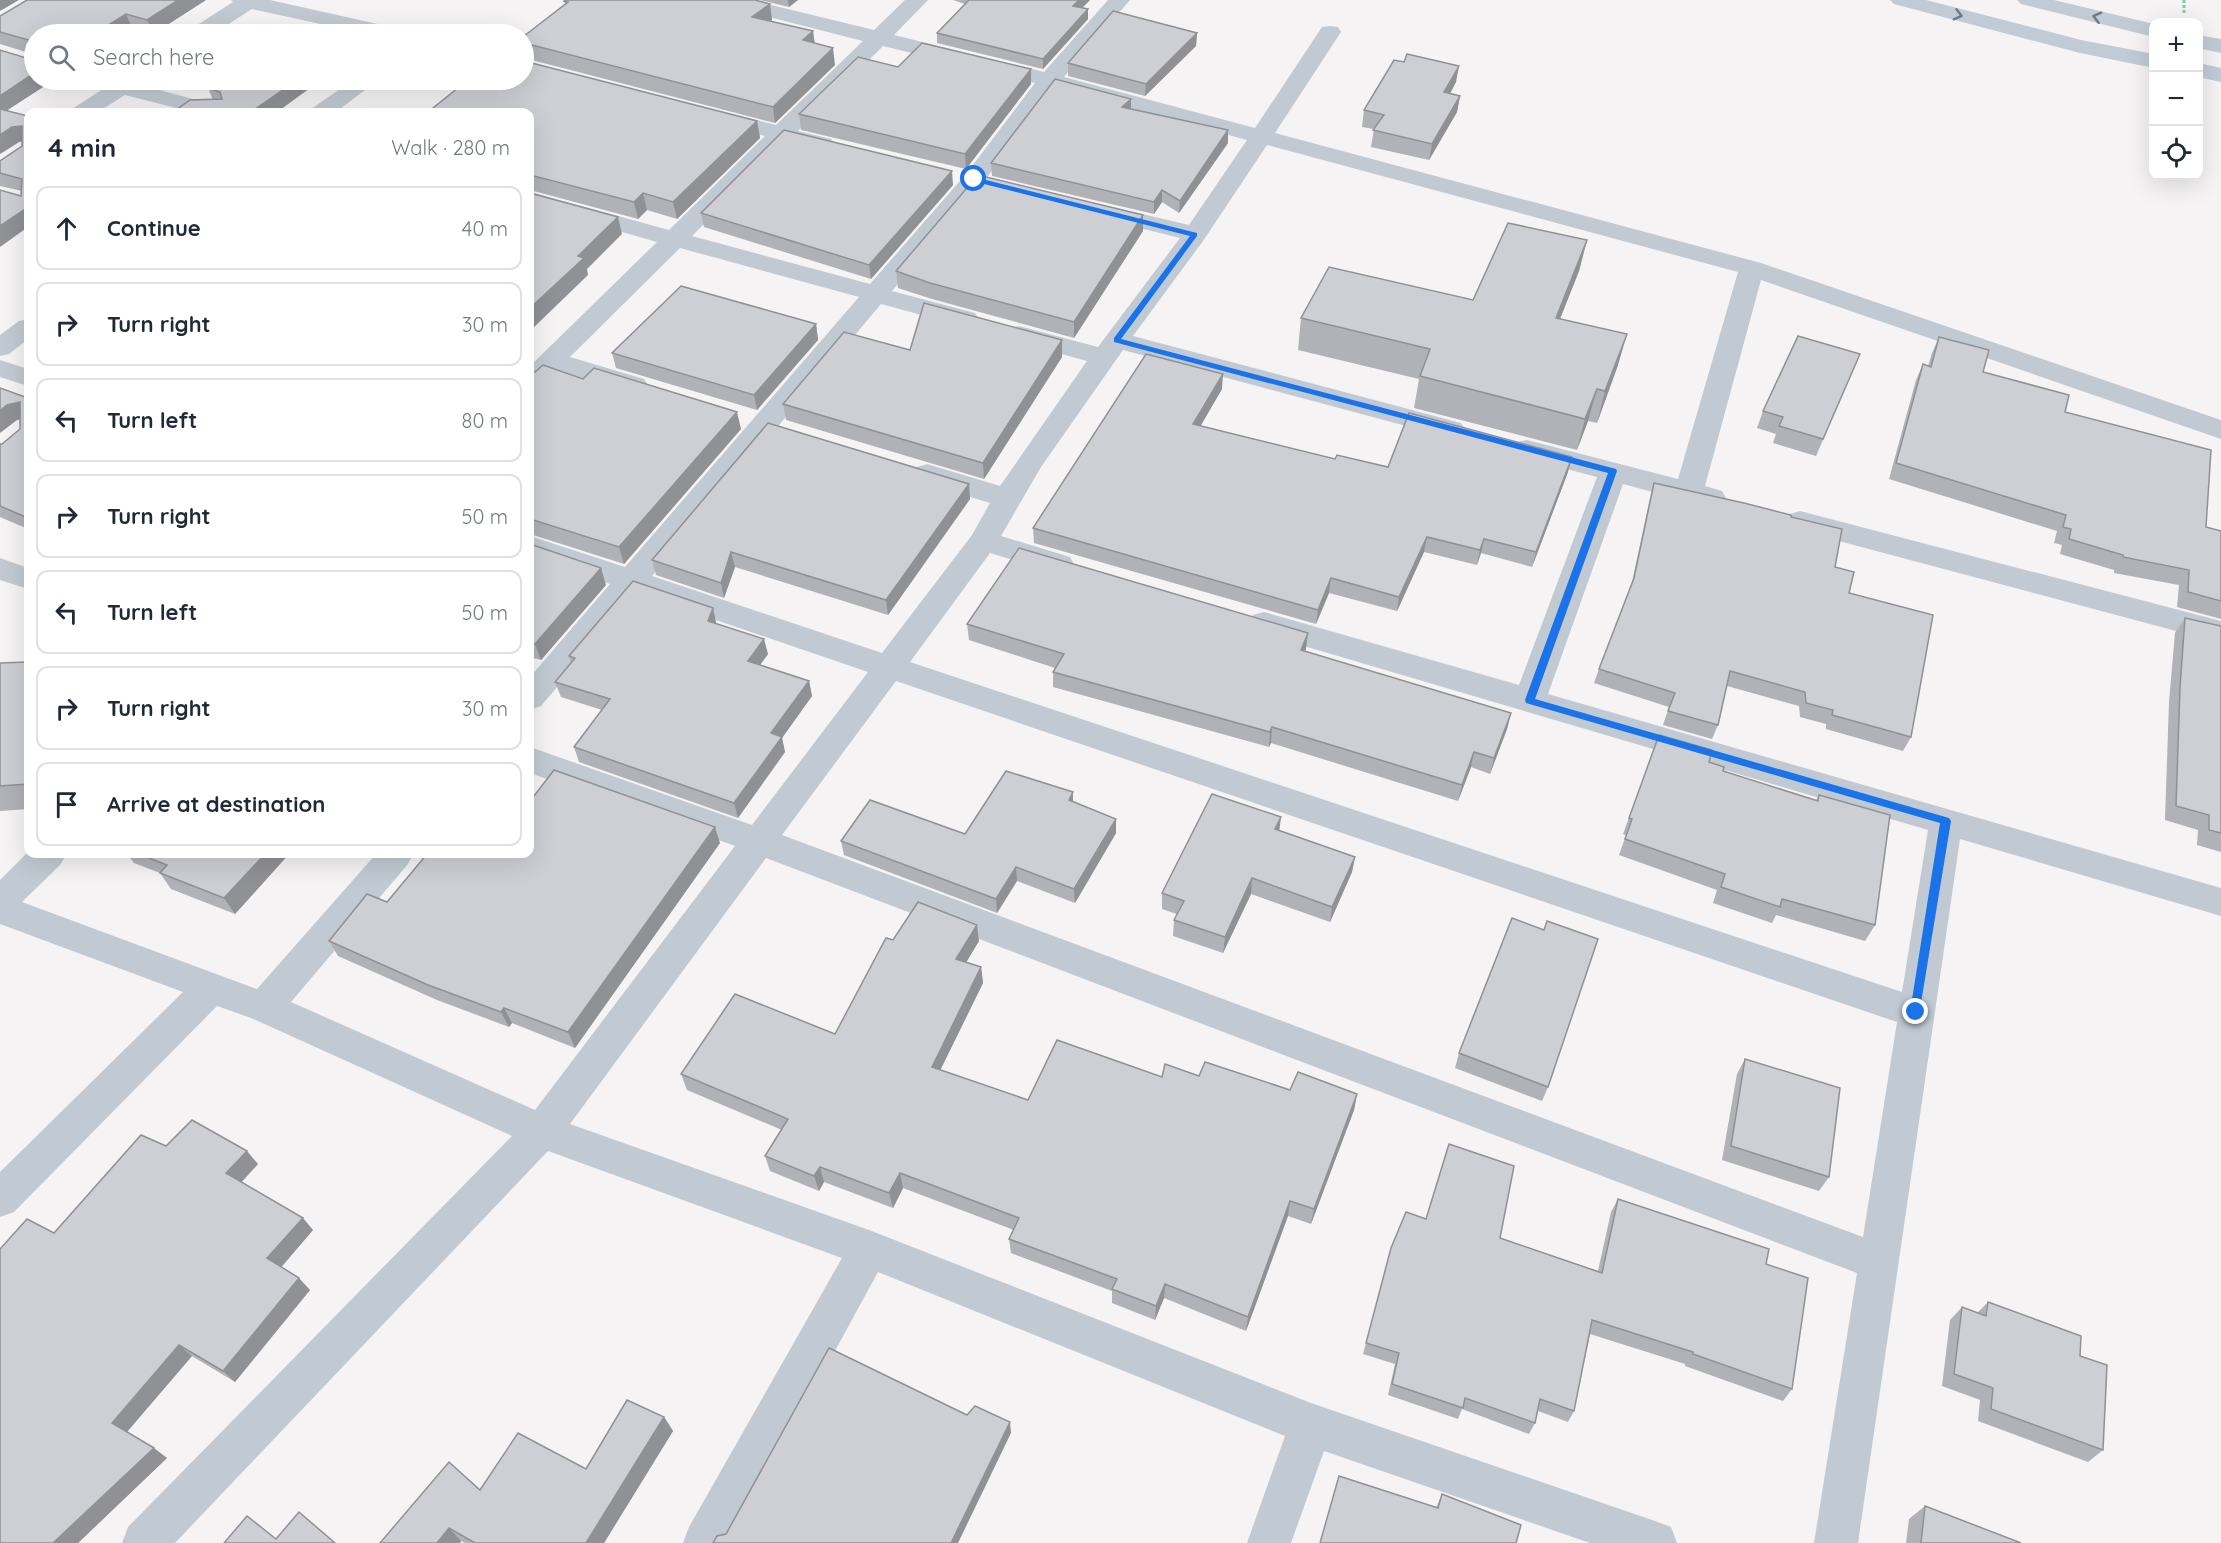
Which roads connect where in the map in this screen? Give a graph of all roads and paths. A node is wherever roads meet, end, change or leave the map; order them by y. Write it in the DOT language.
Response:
graph roads {
  1 [pos="725,0"];
  2 [pos="917,0"];
  3 [pos="1119,0"];
  4 [pos="1901,0"];
  5 [pos="2028,0"];
  6 [pos="247,1"];
  7 [pos="214,24"];
  8 [pos="348,24"];
  9 [pos="2149,30"];
  10 [pos="1330,32"];
  11 [pos="879,37"];
  12 [pos="2203,42"];
  13 [pos="2221,46"];
  14 [pos="2149,60"];
  15 [pos="2203,71"];
  16 [pos="2221,75"];
  17 [pos="1049,80"];
  18 [pos="116,90"];
  19 [pos="148,90"];
  20 [pos="353,90"];
  21 [pos="88,108"];
  22 [pos="204,108"];
  23 [pos="328,108"];
  24 [pos="691,111"];
  25 [pos="780,134"];
  26 [pos="1261,135"];
  27 [pos="849,150"];
  28 [pos="534,200"];
  29 [pos="1078,206"];
  30 [pos="1195,234"];
  31 [pos="674,239"];
  32 [pos="1752,268"];
  33 [pos="876,294"];
  34 [pos="24,330"];
  35 [pos="0,348"];
  36 [pos="1110,349"];
  37 [pos="551,360"];
  38 [pos="0,368"];
  39 [pos="24,377"];
  40 [pos="534,377"];
  41 [pos="664,393"];
  42 [pos="2221,429"];
  43 [pos="907,468"];
  44 [pos="1613,471"];
  45 [pos="1689,492"];
  46 [pos="1006,498"];
  47 [pos="1736,504"];
  48 [pos="1770,513"];
  49 [pos="983,541"];
  50 [pos="534,547"];
  51 [pos="0,569"];
  52 [pos="1086,571"];
  53 [pos="24,578"];
  54 [pos="630,580"];
  55 [pos="1234,614"];
  56 [pos="2221,632"];
  57 [pos="887,667"];
  58 [pos="534,693"];
  59 [pos="1530,700"];
  60 [pos="534,761"];
  61 [pos="1946,821"];
  62 [pos="759,841"];
  63 [pos="45,858"];
  64 [pos="393,858"];
  65 [pos="0,902"];
  66 [pos="2221,902"];
  67 [pos="0,909"];
  68 [pos="211,988"];
  69 [pos="264,1007"];
  70 [pos="1916,1012"];
  71 [pos="542,1131"];
  72 [pos="0,1199"];
  73 [pos="869,1249"];
  74 [pos="1878,1262"];
  75 [pos="1311,1425"];
  76 [pos="144,1543"];
  77 [pos="705,1543"];
  78 [pos="1269,1543"];
  79 [pos="1655,1543"];
  80 [pos="1836,1543"];
  1 -- 11 [label="street"];
  2 -- 11 [label="street"];
  3 -- 17 [label="street"];
  4 -- 14 [label="street, one-way"];
  9 -- 5 [label="street, one-way"];
  6 -- 7 [label="street"];
  6 -- 8 [label="street"];
  10 -- 26 [label="street"];
  11 -- 17 [label="street"];
  11 -- 25 [label="street"];
  12 -- 13 [label="street"];
  15 -- 16 [label="street"];
  17 -- 26 [label="street"];
  17 -- 33 [label="street"];
  18 -- 21 [label="street"];
  19 -- 22 [label="street"];
  20 -- 23 [label="street"];
  24 -- 25 [label="street"];
  25 -- 27 [label="street"];
  25 -- 31 [label="street"];
  26 -- 30 [label="street"];
  26 -- 32 [label="street"];
  28 -- 31 [label="street"];
  29 -- 30 [label="street"];
  30 -- 36 [label="street"];
  31 -- 33 [label="street"];
  31 -- 37 [label="street"];
  32 -- 42 [label="street"];
  32 -- 45 [label="street"];
  33 -- 36 [label="street"];
  33 -- 54 [label="street"];
  34 -- 35 [label="street"];
  36 -- 44 [label="street"];
  36 -- 46 [label="street"];
  37 -- 40 [label="street"];
  37 -- 41 [label="street"];
  38 -- 39 [label="street"];
  43 -- 46 [label="street"];
  44 -- 45 [label="street"];
  44 -- 59 [label="street"];
  45 -- 47 [label="street"];
  46 -- 49 [label="street"];
  48 -- 56 [label="street"];
  49 -- 52 [label="street"];
  49 -- 57 [label="street"];
  50 -- 54 [label="street"];
  51 -- 53 [label="street"];
  54 -- 57 [label="street"];
  54 -- 58 [label="street"];
  55 -- 59 [label="street"];
  57 -- 62 [label="street"];
  57 -- 70 [label="street"];
  59 -- 61 [label="street"];
  60 -- 62 [label="street"];
  61 -- 66 [label="street"];
  61 -- 70 [label="street"];
  62 -- 71 [label="street"];
  62 -- 74 [label="street"];
  63 -- 65 [label="street"];
  64 -- 69 [label="street"];
  67 -- 68 [label="street"];
  68 -- 69 [label="street"];
  68 -- 72 [label="street"];
  69 -- 71 [label="street"];
  70 -- 74 [label="street"];
  71 -- 73 [label="street"];
  71 -- 76 [label="street"];
  73 -- 75 [label="street"];
  73 -- 77 [label="street"];
  74 -- 80 [label="street"];
  75 -- 78 [label="street"];
  75 -- 79 [label="street"];
}
